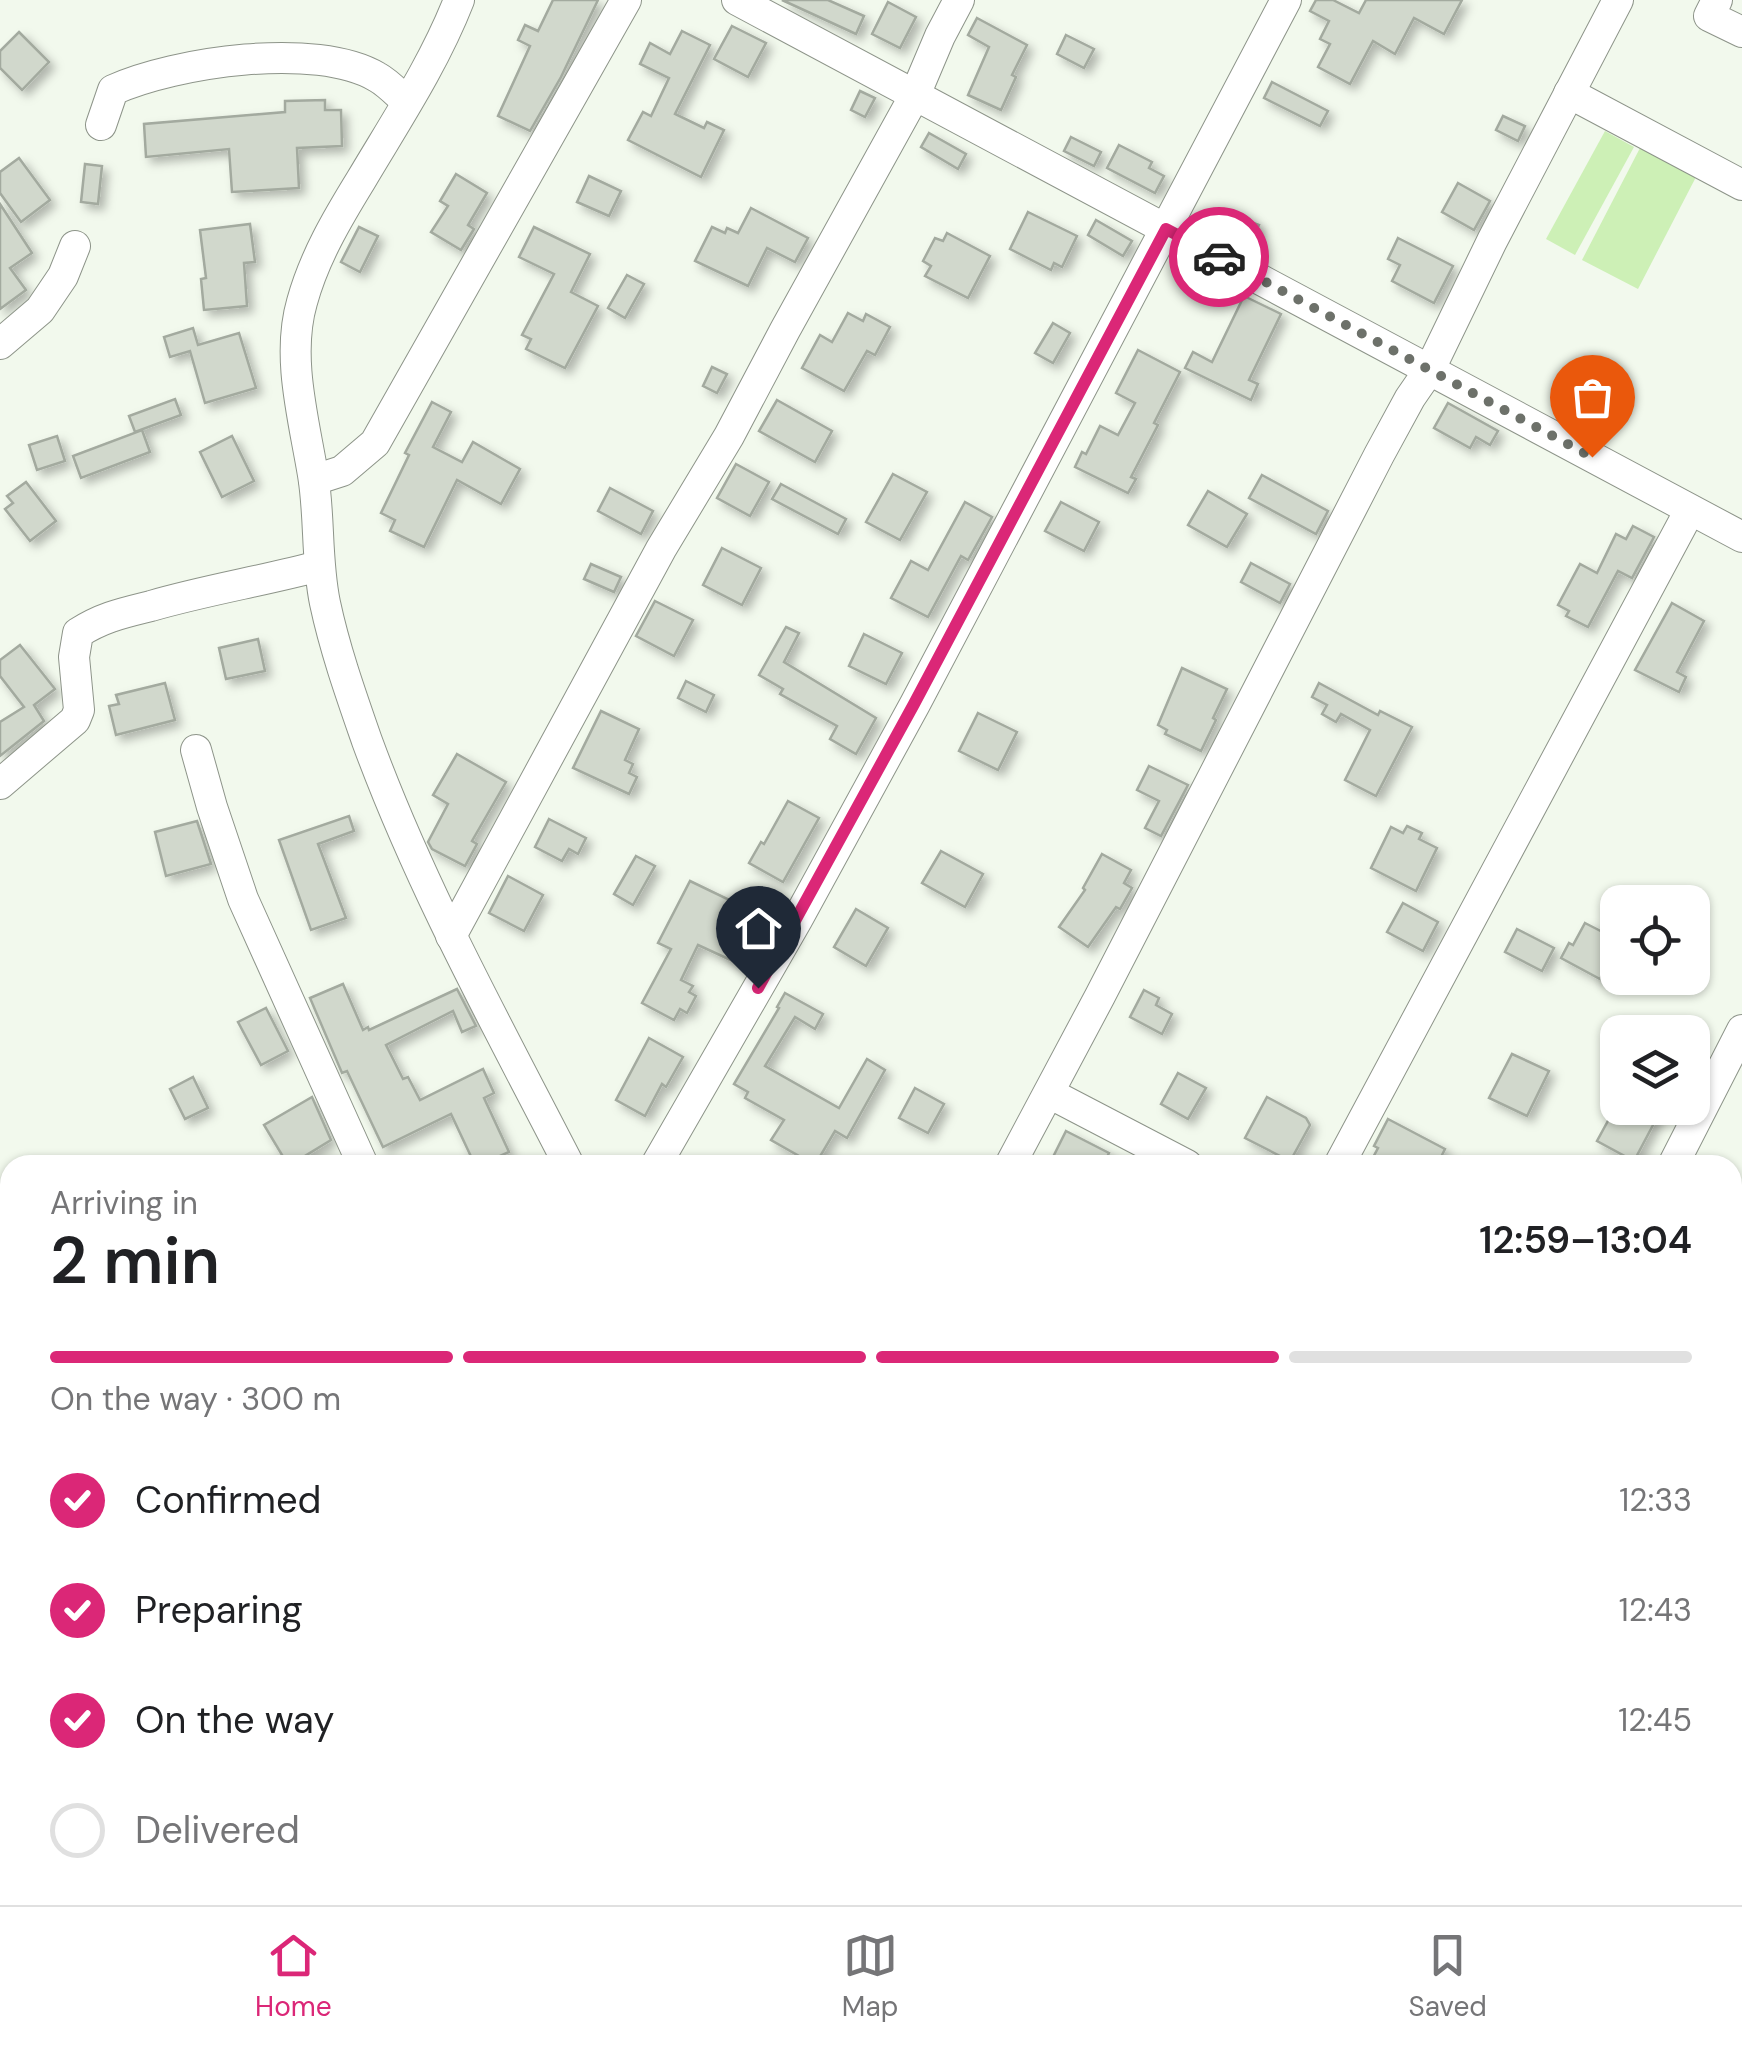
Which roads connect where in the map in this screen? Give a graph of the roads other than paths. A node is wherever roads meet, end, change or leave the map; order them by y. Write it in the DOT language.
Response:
graph roads {
  1 [pos="458,0"];
  2 [pos="626,0"];
  3 [pos="737,0"];
  4 [pos="960,0"];
  5 [pos="1286,0"];
  6 [pos="1618,0"];
  7 [pos="1717,0"];
  8 [pos="1742,32"];
  9 [pos="1568,93"];
  10 [pos="916,95"];
  11 [pos="408,102"];
  12 [pos="101,125"];
  13 [pos="1742,185"];
  14 [pos="1166,229"];
  15 [pos="75,246"];
  16 [pos="0,344"];
  17 [pos="1430,368"];
  18 [pos="314,480"];
  19 [pos="1690,510"];
  20 [pos="1742,537"];
  21 [pos="319,566"];
  22 [pos="196,750"];
  23 [pos="0,784"];
  24 [pos="452,936"];
  25 [pos="1742,1030"];
  26 [pos="1049,1093"];
  27 [pos="359,1155"];
  28 [pos="564,1155"];
  29 [pos="662,1155"];
  30 [pos="1015,1155"];
  31 [pos="1168,1155"];
  32 [pos="1344,1155"];
  33 [pos="1678,1155"];
  1 -- 11 [label="street"];
  2 -- 18 [label="street"];
  3 -- 10 [label="street"];
  4 -- 10 [label="street"];
  5 -- 14 [label="street"];
  6 -- 9 [label="street"];
  7 -- 8 [label="street"];
  9 -- 13 [label="street"];
  9 -- 17 [label="street"];
  10 -- 14 [label="street"];
  10 -- 24 [label="street"];
  11 -- 12 [label="street"];
  11 -- 18 [label="street"];
  14 -- 17 [label="street"];
  14 -- 29 [label="street"];
  15 -- 16 [label="street"];
  17 -- 19 [label="street"];
  17 -- 26 [label="street"];
  18 -- 21 [label="street"];
  19 -- 20 [label="street"];
  19 -- 32 [label="street"];
  21 -- 23 [label="street"];
  21 -- 24 [label="street"];
  22 -- 27 [label="street"];
  24 -- 28 [label="street"];
  25 -- 33 [label="street"];
  26 -- 30 [label="street"];
  26 -- 31 [label="street"];
}
